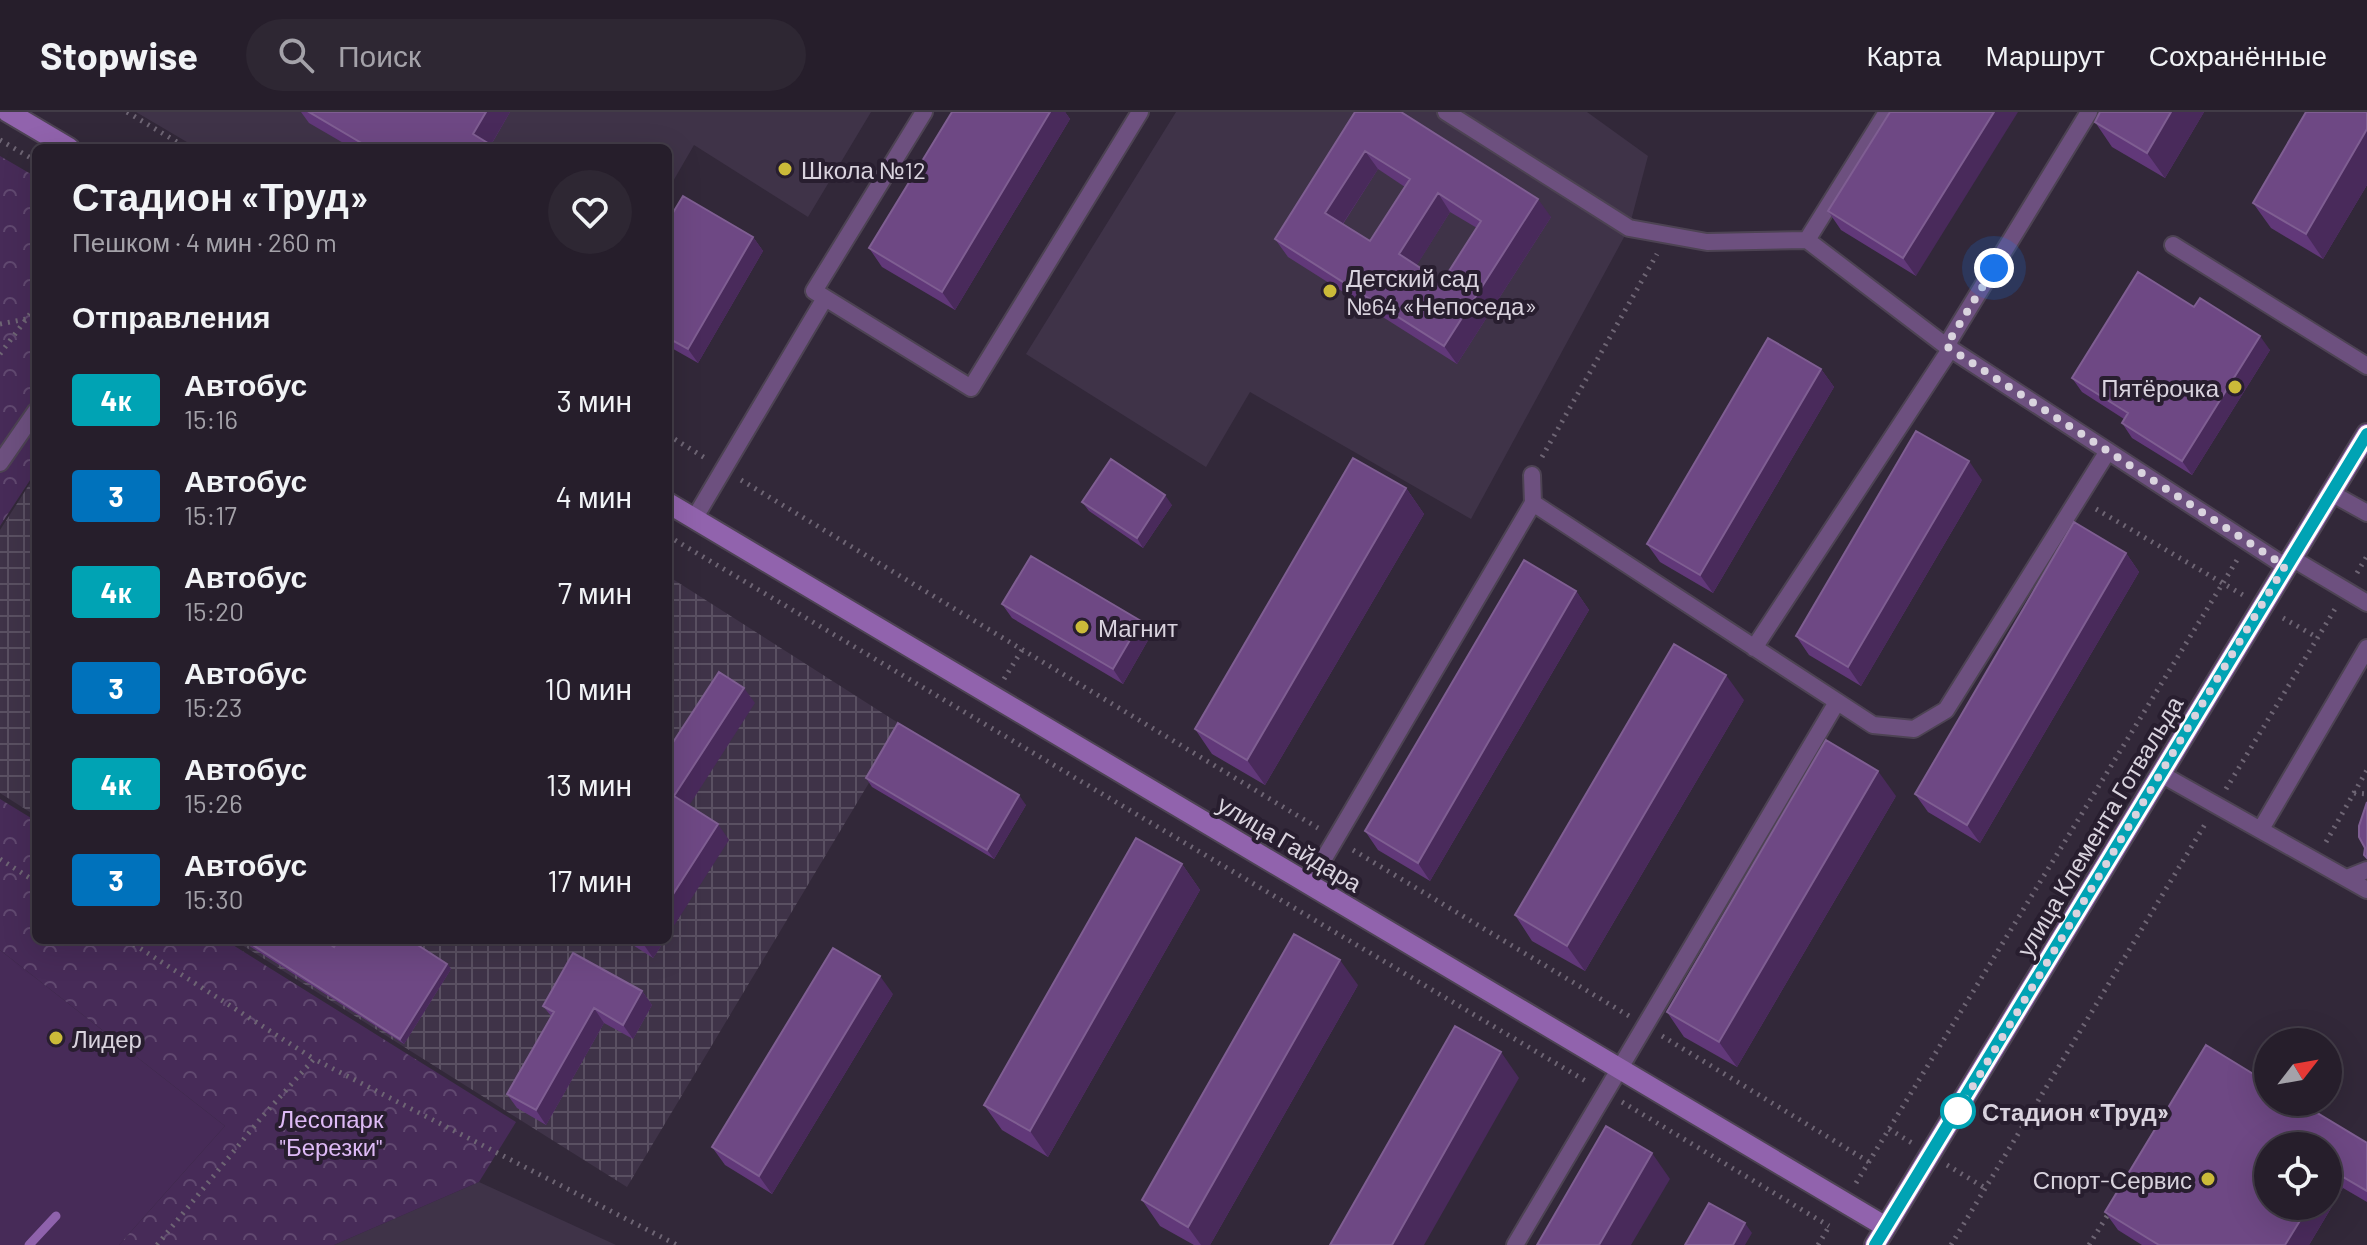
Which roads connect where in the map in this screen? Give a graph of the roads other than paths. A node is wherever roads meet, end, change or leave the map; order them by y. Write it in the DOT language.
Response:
graph roads {
  1 [pos="8,112"];
  2 [pos="924,112"];
  3 [pos="1140,112"];
  4 [pos="1446,112"];
  5 [pos="1887,112"];
  6 [pos="2089,112"];
  7 [pos="62,144"];
  8 [pos="1807,240"];
  9 [pos="2173,245"];
  10 [pos="825,298"];
  11 [pos="1948,347"];
  12 [pos="2367,366"];
  13 [pos="32,417"];
  14 [pos="2367,434"];
  15 [pos="2108,451"];
  16 [pos="0,463"];
  17 [pos="1532,475"];
  18 [pos="2331,493"];
  19 [pos="1533,503"];
  20 [pos="672,505"];
  21 [pos="2367,513"];
  22 [pos="694,519"];
  23 [pos="2288,562"];
  24 [pos="2367,603"];
  25 [pos="1754,648"];
  26 [pos="2367,648"];
  27 [pos="1837,702"];
  28 [pos="2161,774"];
  29 [pos="2261,829"];
  30 [pos="2367,870"];
  31 [pos="2347,878"];
  32 [pos="1309,884"];
  33 [pos="2367,890"];
  34 [pos="1620,1069"];
  35 [pos="1880,1236"];
  36 [pos="1515,1245"];
  1 -- 7 [label="street"];
  2 -- 10 [label="lane"];
  3 -- 10 [label="lane"];
  4 -- 8 [label="lane"];
  5 -- 8 [label="lane"];
  6 -- 11 [label="lane"];
  8 -- 11 [label="lane"];
  9 -- 12 [label="lane"];
  10 -- 22 [label="lane"];
  11 -- 15 [label="lane"];
  11 -- 25 [label="lane"];
  13 -- 16 [label="lane"];
  14 -- 18 [label="street, улица Клемента Готвальда"];
  15 -- 23 [label="lane"];
  15 -- 27 [label="lane"];
  17 -- 19 [label="lane"];
  18 -- 21 [label="lane"];
  18 -- 23 [label="street, улица Клемента Готвальда"];
  19 -- 25 [label="lane"];
  19 -- 32 [label="lane"];
  20 -- 22 [label="street, улица Гайдара"];
  22 -- 32 [label="street, улица Гайдара"];
  23 -- 24 [label="lane"];
  23 -- 28 [label="street, улица Клемента Готвальда"];
  25 -- 27 [label="lane"];
  26 -- 29 [label="lane"];
  27 -- 34 [label="lane"];
  28 -- 29 [label="lane"];
  28 -- 35 [label="street, улица Клемента Готвальда"];
  29 -- 31 [label="lane"];
  30 -- 31 [label="lane"];
  31 -- 33 [label="lane"];
  32 -- 34 [label="street, улица Гайдара"];
  34 -- 35 [label="street, улица Гайдара"];
  34 -- 36 [label="lane"];
}
